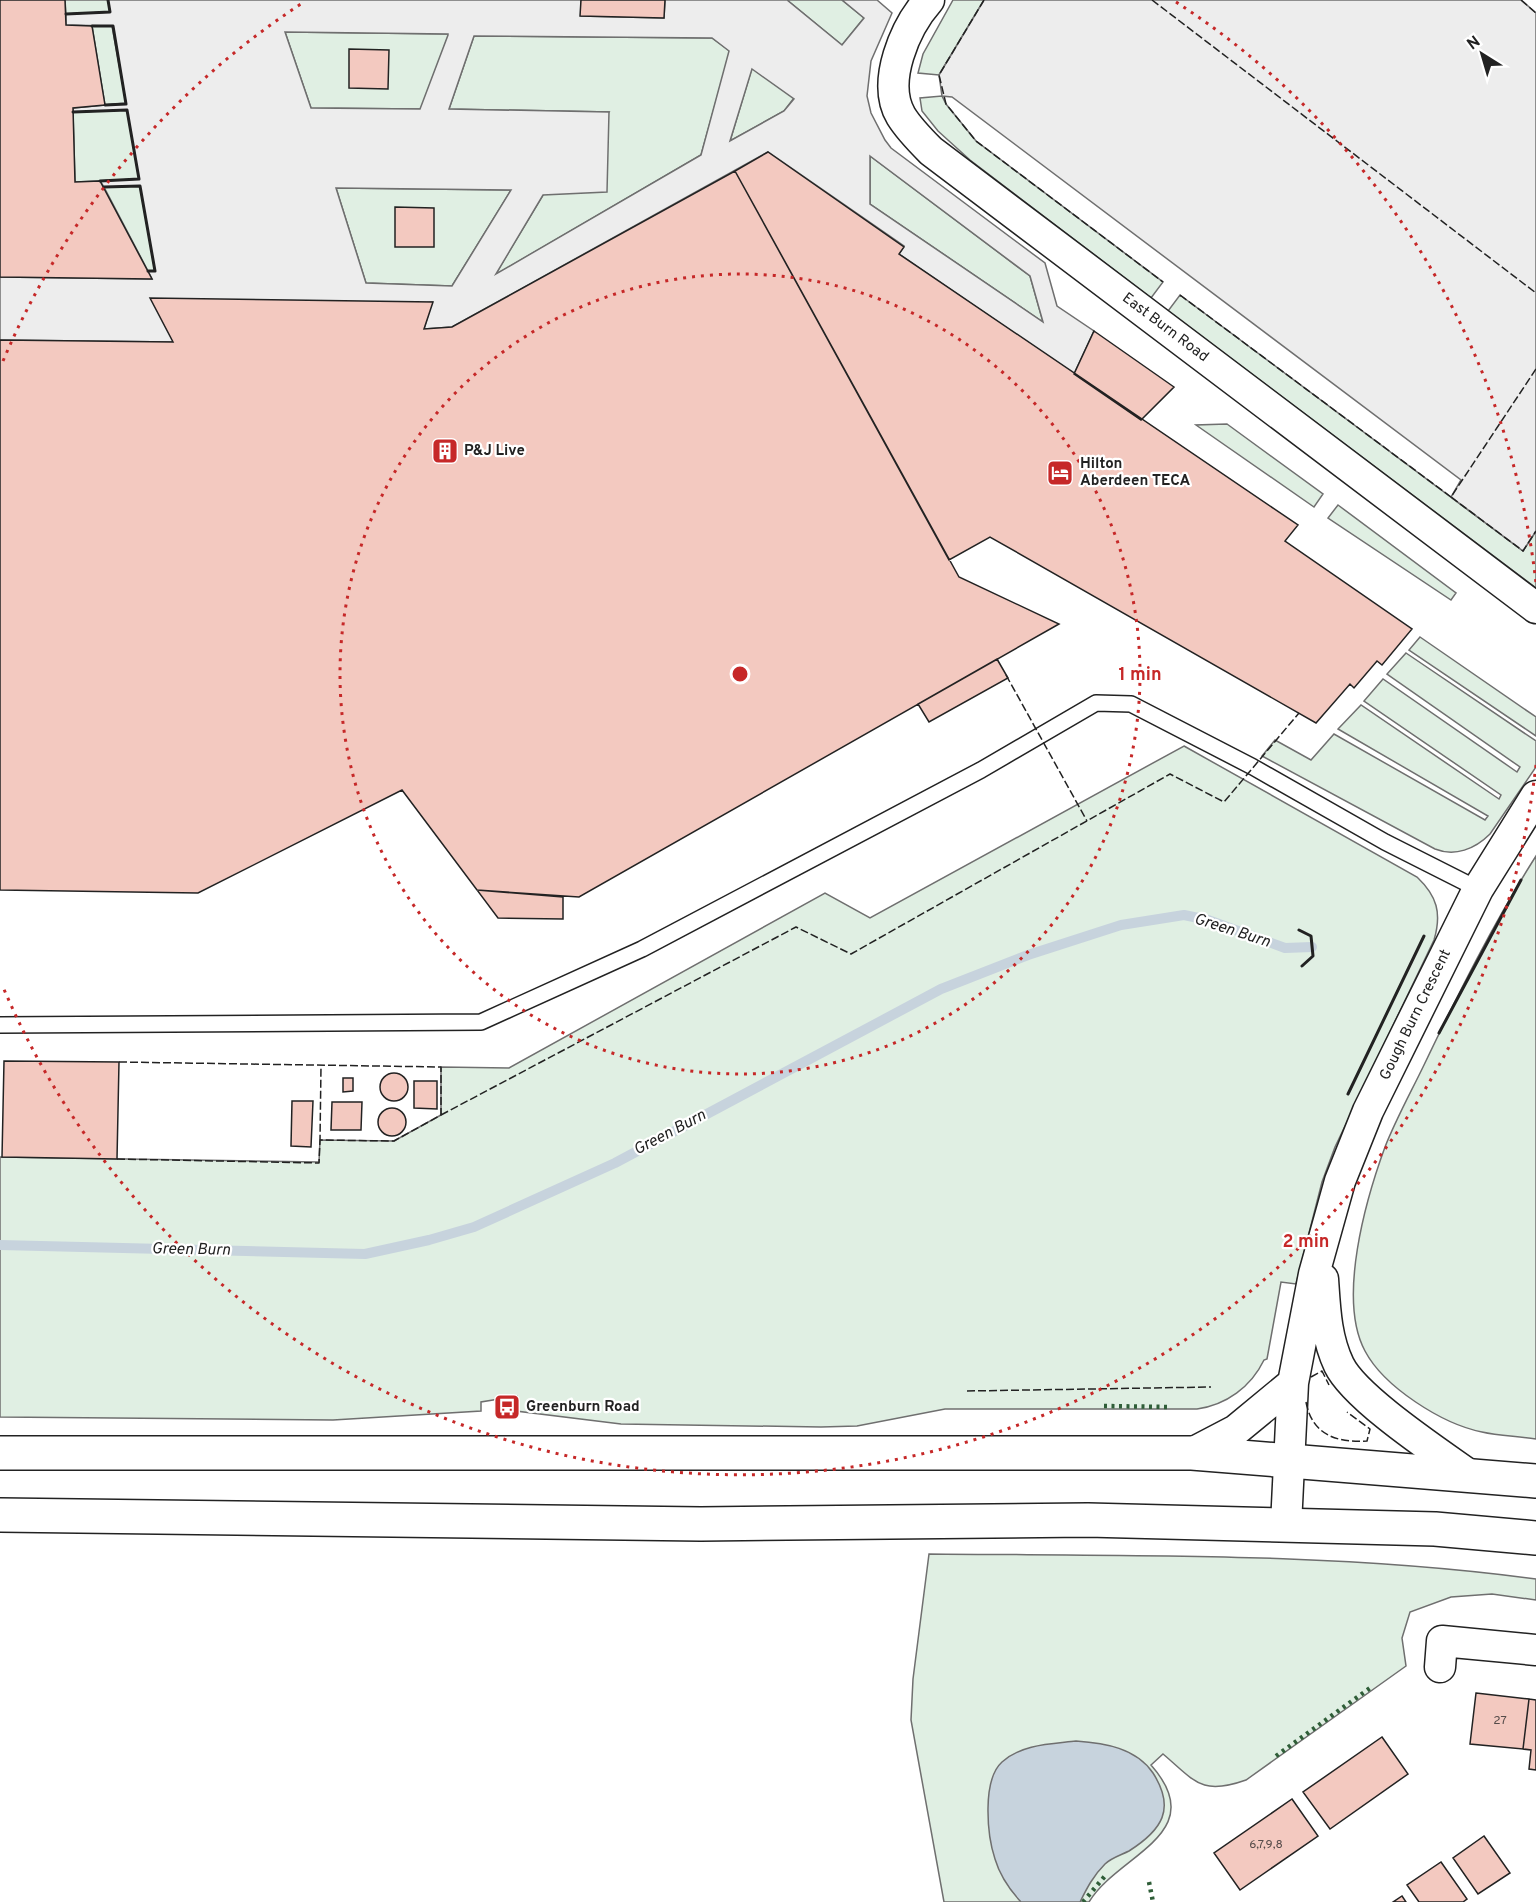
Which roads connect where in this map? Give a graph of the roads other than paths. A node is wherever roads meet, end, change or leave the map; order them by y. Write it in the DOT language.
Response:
graph roads {
  1 [pos="928,0"];
  2 [pos="1536,608"];
  3 [pos="1536,796"];
  4 [pos="1478,889"];
  5 [pos="0,1025"];
  6 [pos="1321,1246"];
  7 [pos="1293,1383"];
  8 [pos="0,1453"];
  9 [pos="1192,1453"];
  10 [pos="1289,1461"];
  11 [pos="1469,1475"];
  12 [pos="1536,1481"];
  13 [pos="0,1515"];
  14 [pos="1286,1525"];
  15 [pos="1536,1538"];
  16 [pos="1536,1650"];
  17 [pos="1440,1667"];
  1 -- 2 [label="street, East Burn Road"];
  3 -- 4 [label="street, Gough Burn Crescent"];
  4 -- 5 [label="lane"];
  4 -- 6 [label="street, Gough Burn Crescent"];
  6 -- 7 [label="street, Gough Burn Crescent"];
  6 -- 11 [label="street, Gough Burn Crescent"];
  7 -- 9 [label="street"];
  7 -- 10 [label="street, Gough Burn Crescent"];
  8 -- 9 [label="main road"];
  9 -- 10 [label="main road"];
  10 -- 11 [label="main road"];
  10 -- 14 [label="street, Gough Burn Crescent"];
  11 -- 12 [label="main road"];
  13 -- 14 [label="main road"];
  14 -- 15 [label="main road"];
  16 -- 17 [label="street"];
}
